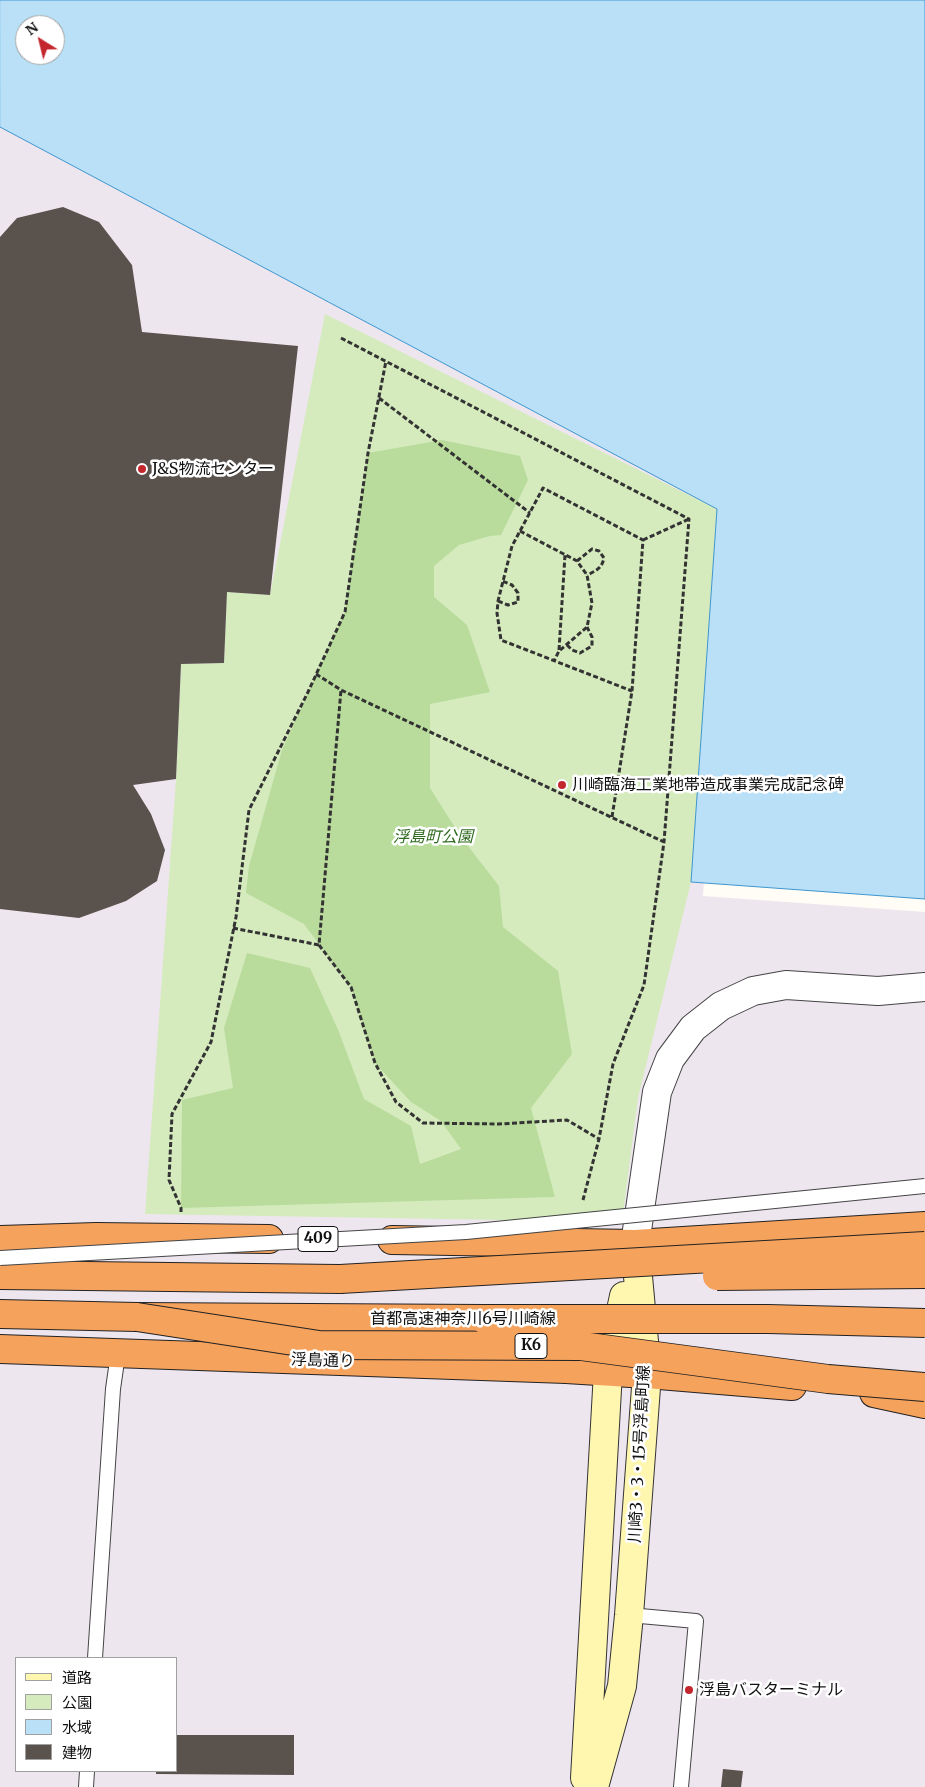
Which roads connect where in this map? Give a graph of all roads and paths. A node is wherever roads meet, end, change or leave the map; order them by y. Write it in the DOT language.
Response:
graph roads {
  1 [pos="342,338"];
  2 [pos="386,361"];
  3 [pos="379,398"];
  4 [pos="530,513"];
  5 [pos="689,519"];
  6 [pos="520,531"];
  7 [pos="643,540"];
  8 [pos="565,555"];
  9 [pos="576,561"];
  10 [pos="587,575"];
  11 [pos="502,581"];
  12 [pos="498,601"];
  13 [pos="587,627"];
  14 [pos="567,645"];
  15 [pos="559,651"];
  16 [pos="554,661"];
  17 [pos="316,674"];
  18 [pos="341,690"];
  19 [pos="632,691"];
  20 [pos="612,817"];
  21 [pos="664,842"];
  22 [pos="233,928"];
  23 [pos="320,945"];
  24 [pos="925,987"];
  25 [pos="599,1139"];
  26 [pos="925,1186"];
  27 [pos="583,1201"];
  28 [pos="925,1226"];
  29 [pos="181,1238"];
  30 [pos="0,1240"];
  31 [pos="636,1244"];
  32 [pos="925,1246"];
  33 [pos="0,1258"];
  34 [pos="925,1274"];
  35 [pos="0,1275"];
  36 [pos="340,1280"];
  37 [pos="0,1314"];
  38 [pos="137,1317"];
  39 [pos="925,1323"];
  40 [pos="0,1349"];
  41 [pos="118,1354"];
  42 [pos="608,1372"];
  43 [pos="647,1374"];
  44 [pos="925,1387"];
  45 [pos="874,1393"];
  46 [pos="925,1399"];
  47 [pos="925,1404"];
  48 [pos="629,1615"];
  49 [pos="94,1657"];
  50 [pos="87,1772"];
  51 [pos="86,1787"];
  52 [pos="584,1787"];
  53 [pos="594,1787"];
  54 [pos="681,1787"];
  1 -- 2 [label="path"];
  2 -- 3 [label="path"];
  2 -- 5 [label="path"];
  3 -- 4 [label="path"];
  3 -- 17 [label="path"];
  4 -- 6 [label="path"];
  4 -- 7 [label="path"];
  5 -- 7 [label="path"];
  5 -- 21 [label="path"];
  6 -- 8 [label="path"];
  6 -- 11 [label="path"];
  7 -- 19 [label="path"];
  8 -- 9 [label="path"];
  8 -- 15 [label="path"];
  9 -- 10 [label="path"];
  9 -- 10 [label="path"];
  10 -- 13 [label="path"];
  11 -- 12 [label="path"];
  11 -- 12 [label="path"];
  12 -- 16 [label="path"];
  13 -- 14 [label="path"];
  13 -- 14 [label="path"];
  14 -- 15 [label="path"];
  15 -- 16 [label="path"];
  16 -- 19 [label="path"];
  17 -- 18 [label="path"];
  17 -- 22 [label="path"];
  18 -- 20 [label="path"];
  18 -- 23 [label="path"];
  19 -- 20 [label="path"];
  20 -- 21 [label="path"];
  21 -- 25 [label="path"];
  22 -- 23 [label="path"];
  22 -- 29 [label="path"];
  23 -- 25 [label="path"];
  24 -- 31 [label="street"];
  25 -- 27 [label="path"];
  26 -- 33 [label="lane, bridge"];
  28 -- 31 [label="highway"];
  29 -- 30 [label="highway, 409"];
  29 -- 31 [label="highway, 409"];
  31 -- 42 [label="street"];
  31 -- 43 [label="street, 川崎3・3・15号浮島町線"];
  32 -- 36 [label="highway, bridge"];
  34 -- 36 [label="highway, bridge"];
  35 -- 36 [label="highway"];
  37 -- 38 [label="highway, 首都高速神奈川6号川崎線 / K6"];
  38 -- 39 [label="highway, 首都高速神奈川6号川崎線 / K6, bridge"];
  38 -- 44 [label="highway, K6, bridge"];
  40 -- 41 [label="highway, 浮島通り"];
  41 -- 42 [label="highway, 浮島通り"];
  41 -- 49 [label="lane"];
  42 -- 43 [label="highway, 浮島通り"];
  42 -- 52 [label="street"];
  43 -- 45 [label="highway, 浮島通り"];
  43 -- 48 [label="street, 川崎3・3・15号浮島町線"];
  45 -- 46 [label="highway"];
  45 -- 47 [label="highway"];
  48 -- 53 [label="street, 川崎3・3・15号浮島町線"];
  48 -- 54 [label="lane"];
  50 -- 51 [label="lane"];
}
